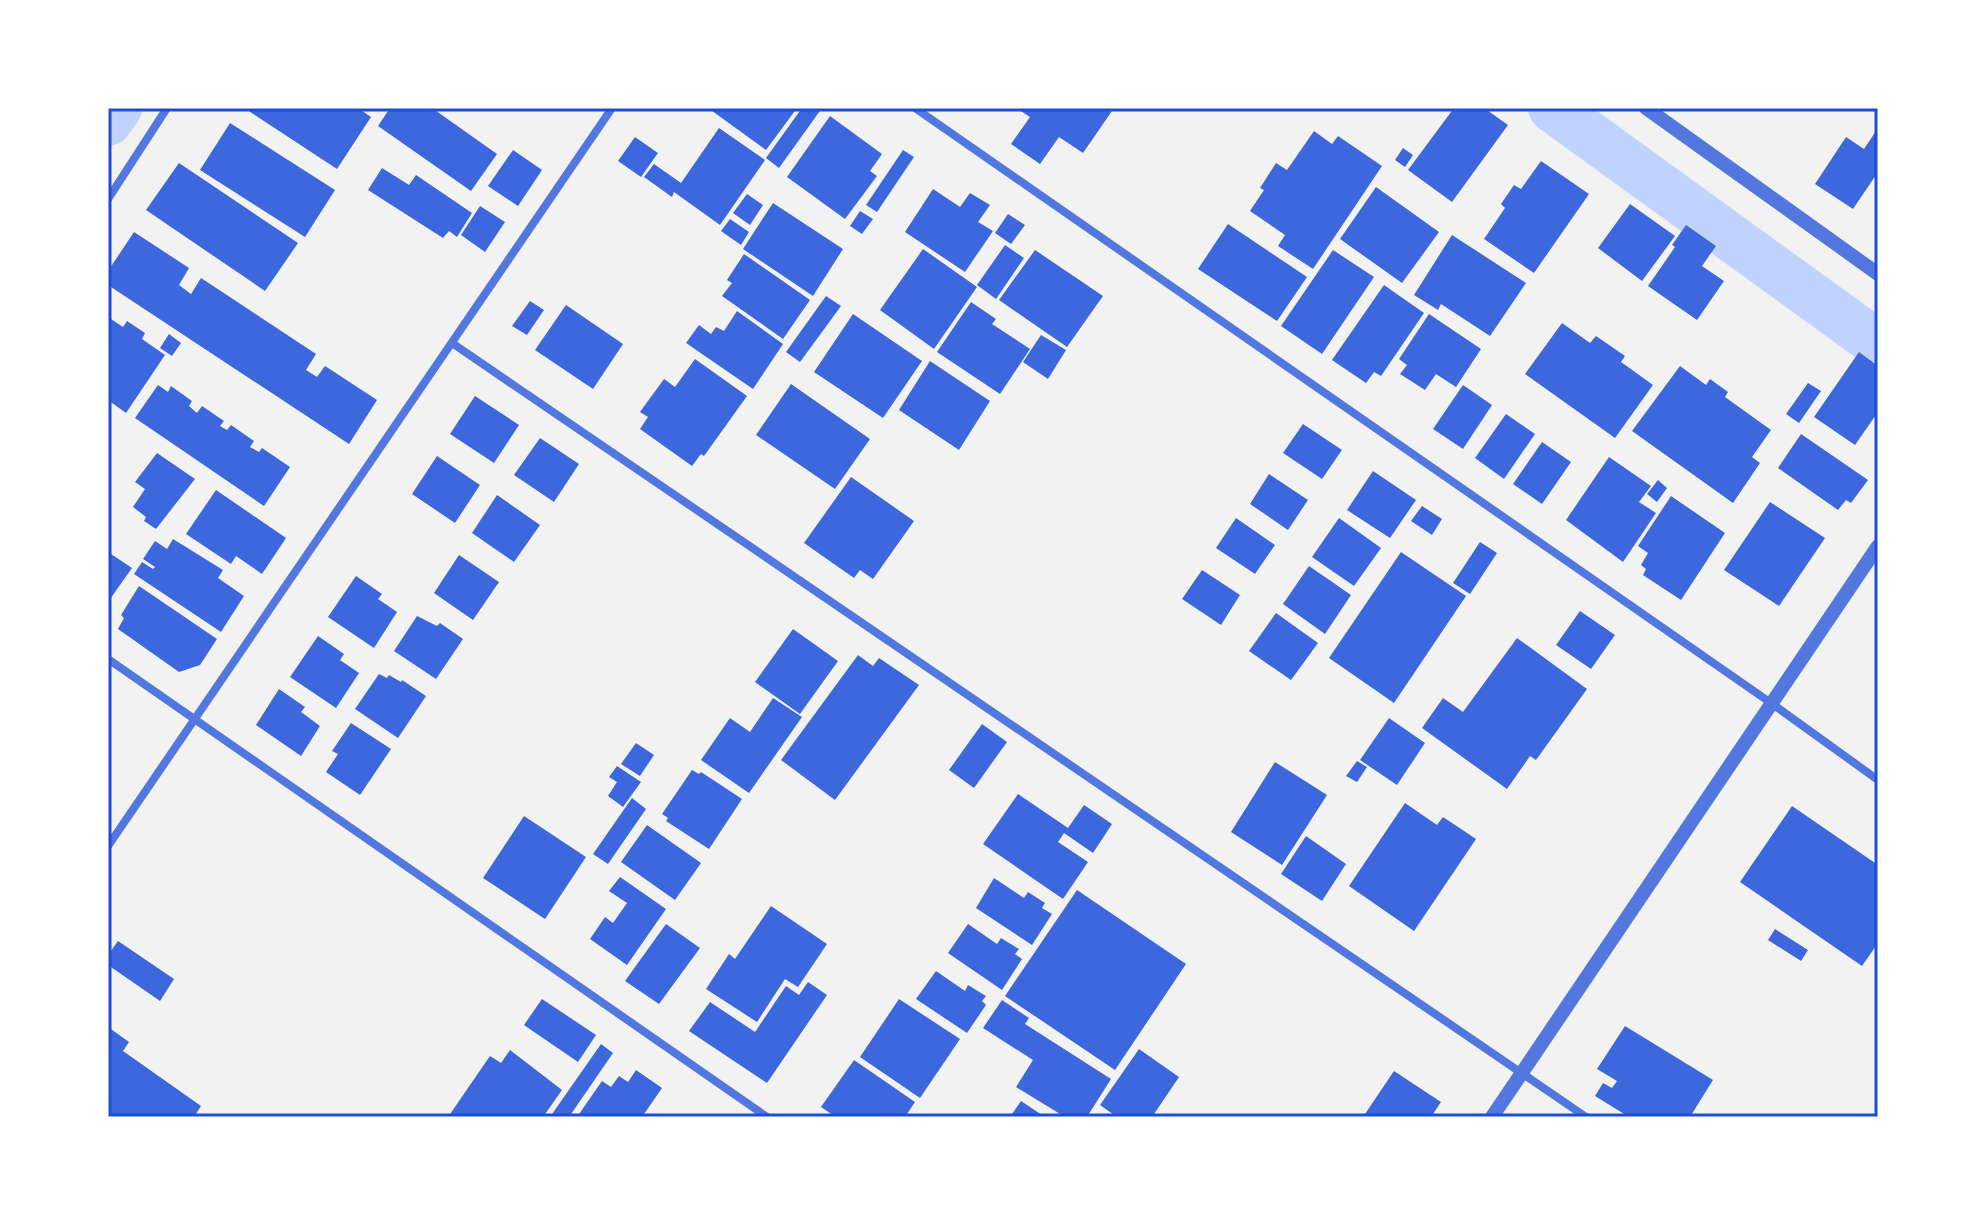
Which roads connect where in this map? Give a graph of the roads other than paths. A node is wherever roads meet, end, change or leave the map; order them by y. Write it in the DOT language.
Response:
graph roads {
  1 [pos="167,108"];
  2 [pos="612,108"];
  3 [pos="915,108"];
  4 [pos="1646,108"];
  5 [pos="108,199"];
  6 [pos="1878,274"];
  7 [pos="452,343"];
  8 [pos="1878,546"];
  9 [pos="108,659"];
  10 [pos="1771,703"];
  11 [pos="194,717"];
  12 [pos="1878,780"];
  13 [pos="108,846"];
  14 [pos="1523,1073"];
  15 [pos="762,1115"];
  16 [pos="1492,1117"];
  17 [pos="1586,1117"];
  1 -- 5 [label="street"];
  2 -- 7 [label="street"];
  3 -- 10 [label="street"];
  4 -- 6 [label="street"];
  7 -- 11 [label="street"];
  7 -- 14 [label="street"];
  8 -- 10 [label="street"];
  9 -- 11 [label="street"];
  10 -- 12 [label="street"];
  10 -- 14 [label="street"];
  11 -- 13 [label="street"];
  11 -- 15 [label="street"];
  14 -- 16 [label="street"];
  14 -- 17 [label="street"];
}
